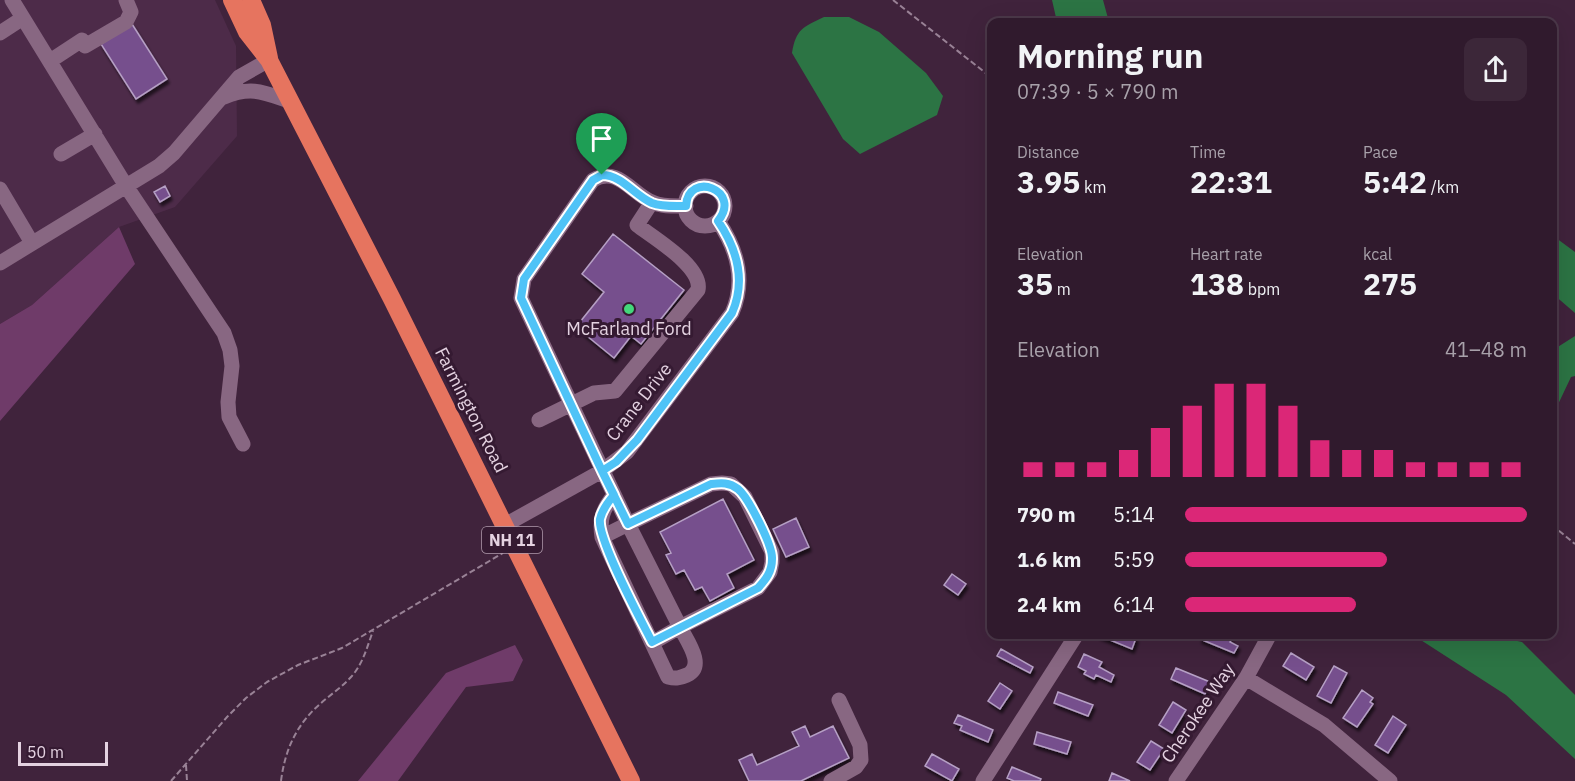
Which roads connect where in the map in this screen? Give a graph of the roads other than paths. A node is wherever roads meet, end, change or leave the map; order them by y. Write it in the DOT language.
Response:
graph roads {
  1 [pos="12,0"];
  2 [pos="126,0"];
  3 [pos="232,0"];
  4 [pos="251,0"];
  5 [pos="23,18"];
  6 [pos="0,33"];
  7 [pos="269,60"];
  8 [pos="50,61"];
  9 [pos="224,97"];
  10 [pos="289,101"];
  11 [pos="95,134"];
  12 [pos="61,154"];
  13 [pos="126,186"];
  14 [pos="0,189"];
  15 [pos="652,202"];
  16 [pos="686,206"];
  17 [pos="718,221"];
  18 [pos="32,243"];
  19 [pos="0,263"];
  20 [pos="570,404"];
  21 [pos="539,420"];
  22 [pos="243,444"];
  23 [pos="602,471"];
  24 [pos="614,495"];
  25 [pos="628,524"];
  26 [pos="505,525"];
  27 [pos="602,537"];
  28 [pos="680,627"];
  29 [pos="1074,639"];
  30 [pos="1267,639"];
  31 [pos="652,642"];
  32 [pos="1246,678"];
  33 [pos="839,700"];
  34 [pos="631,781"];
  35 [pos="831,781"];
  36 [pos="983,781"];
  37 [pos="1176,781"];
  38 [pos="1390,781"];
  1 -- 5 [label="street"];
  2 -- 8 [label="street"];
  3 -- 7 [label="highway, Farmington Road / NH 11"];
  4 -- 7 [label="highway, Farmington Road / NH 11"];
  5 -- 6 [label="street"];
  5 -- 8 [label="street"];
  7 -- 9 [label="street"];
  7 -- 10 [label="highway, Farmington Road / NH 11"];
  8 -- 11 [label="street"];
  9 -- 10 [label="street"];
  9 -- 13 [label="street"];
  10 -- 26 [label="highway, Farmington Road / NH 11"];
  11 -- 12 [label="street"];
  11 -- 13 [label="street"];
  13 -- 18 [label="street"];
  13 -- 22 [label="street"];
  14 -- 18 [label="street"];
  15 -- 16 [label="street"];
  15 -- 20 [label="street"];
  15 -- 20 [label="street"];
  16 -- 17 [label="street"];
  16 -- 17 [label="street"];
  17 -- 23 [label="street, Crane Drive"];
  18 -- 19 [label="street"];
  20 -- 21 [label="street"];
  20 -- 23 [label="street"];
  23 -- 24 [label="street"];
  23 -- 26 [label="street, Crane Drive"];
  24 -- 25 [label="street"];
  24 -- 27 [label="street"];
  25 -- 27 [label="street"];
  25 -- 28 [label="street"];
  25 -- 28 [label="street"];
  26 -- 34 [label="highway, Farmington Road / NH 11"];
  27 -- 31 [label="street"];
  28 -- 31 [label="street"];
  28 -- 31 [label="street"];
  29 -- 36 [label="street"];
  30 -- 32 [label="street, Cherokee Way"];
  32 -- 37 [label="street, Cherokee Way"];
  32 -- 38 [label="street"];
  33 -- 35 [label="street"];
}
